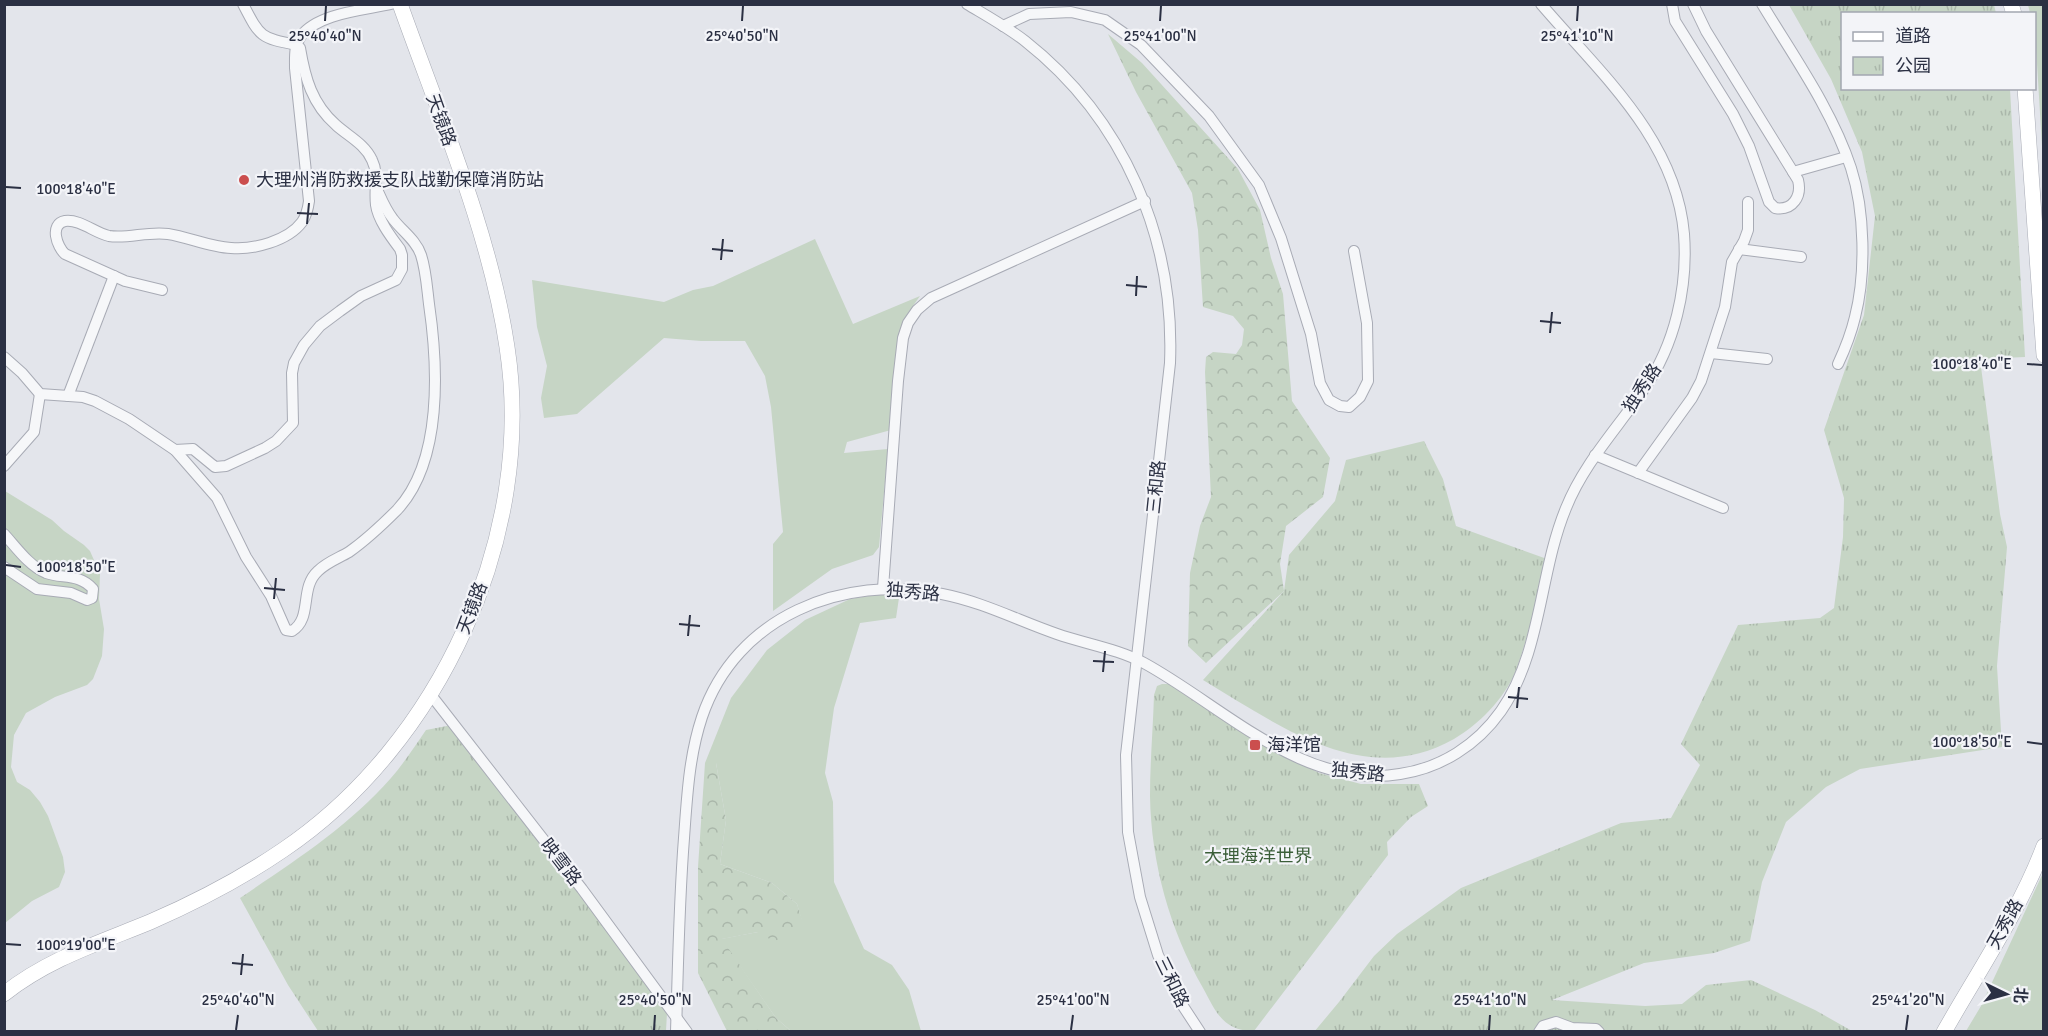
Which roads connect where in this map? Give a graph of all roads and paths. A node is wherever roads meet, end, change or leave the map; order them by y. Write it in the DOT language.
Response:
graph roads {
  1 [pos="243,4"];
  2 [pos="391,4"];
  3 [pos="400,4"];
  4 [pos="967,4"];
  5 [pos="1541,4"];
  6 [pos="1672,4"];
  7 [pos="1693,4"];
  8 [pos="1762,4"];
  9 [pos="1003,26"];
  10 [pos="297,45"];
  11 [pos="2025,90"];
  12 [pos="1846,157"];
  13 [pos="1793,172"];
  14 [pos="376,187"];
  15 [pos="1145,201"];
  16 [pos="1748,202"];
  17 [pos="1739,249"];
  18 [pos="1354,251"];
  19 [pos="1801,257"];
  20 [pos="114,276"];
  21 [pos="162,290"];
  22 [pos="1711,353"];
  23 [pos="2043,355"];
  24 [pos="4,357"];
  25 [pos="1767,359"];
  26 [pos="1838,364"];
  27 [pos="40,394"];
  28 [pos="68,396"];
  29 [pos="175,450"];
  30 [pos="1595,455"];
  31 [pos="4,466"];
  32 [pos="1638,473"];
  33 [pos="1724,508"];
  34 [pos="4,534"];
  35 [pos="4,567"];
  36 [pos="884,588"];
  37 [pos="1137,659"];
  38 [pos="431,695"];
  39 [pos="2043,846"];
  40 [pos="4,994"];
  41 [pos="676,1017"];
  42 [pos="676,1032"];
  43 [pos="687,1032"];
  44 [pos="1200,1032"];
  45 [pos="1539,1032"];
  46 [pos="1599,1032"];
  47 [pos="1944,1032"];
  1 -- 10 [label="street"];
  2 -- 10 [label="street"];
  3 -- 38 [label="street, 天镜路"];
  4 -- 9 [label="street, 三和路"];
  5 -- 30 [label="street, 独秀路"];
  6 -- 13 [label="street"];
  7 -- 13 [label="street"];
  8 -- 12 [label="street"];
  9 -- 15 [label="street, 三和路"];
  9 -- 18 [label="street"];
  10 -- 14 [label="street"];
  10 -- 20 [label="street"];
  11 -- 23 [label="street"];
  12 -- 13 [label="street"];
  12 -- 26 [label="street"];
  14 -- 29 [label="street"];
  14 -- 29 [label="street"];
  15 -- 36 [label="street"];
  15 -- 37 [label="street, 三和路"];
  16 -- 17 [label="street"];
  17 -- 19 [label="street"];
  17 -- 22 [label="street"];
  20 -- 21 [label="street"];
  20 -- 28 [label="street"];
  22 -- 25 [label="street"];
  22 -- 32 [label="street"];
  24 -- 27 [label="street"];
  27 -- 28 [label="street"];
  27 -- 31 [label="street"];
  28 -- 29 [label="street"];
  30 -- 32 [label="street"];
  30 -- 37 [label="street, 独秀路"];
  32 -- 33 [label="street"];
  34 -- 35 [label="street"];
  36 -- 37 [label="street, 独秀路"];
  36 -- 41 [label="street, 独秀路"];
  37 -- 44 [label="street, 三和路"];
  38 -- 40 [label="street, 天镜路"];
  38 -- 41 [label="street, 映雪路"];
  39 -- 47 [label="street, 天秀路"];
  41 -- 42 [label="street, 独秀路"];
  41 -- 43 [label="street, 映雪路"];
  45 -- 46 [label="street"];
}
